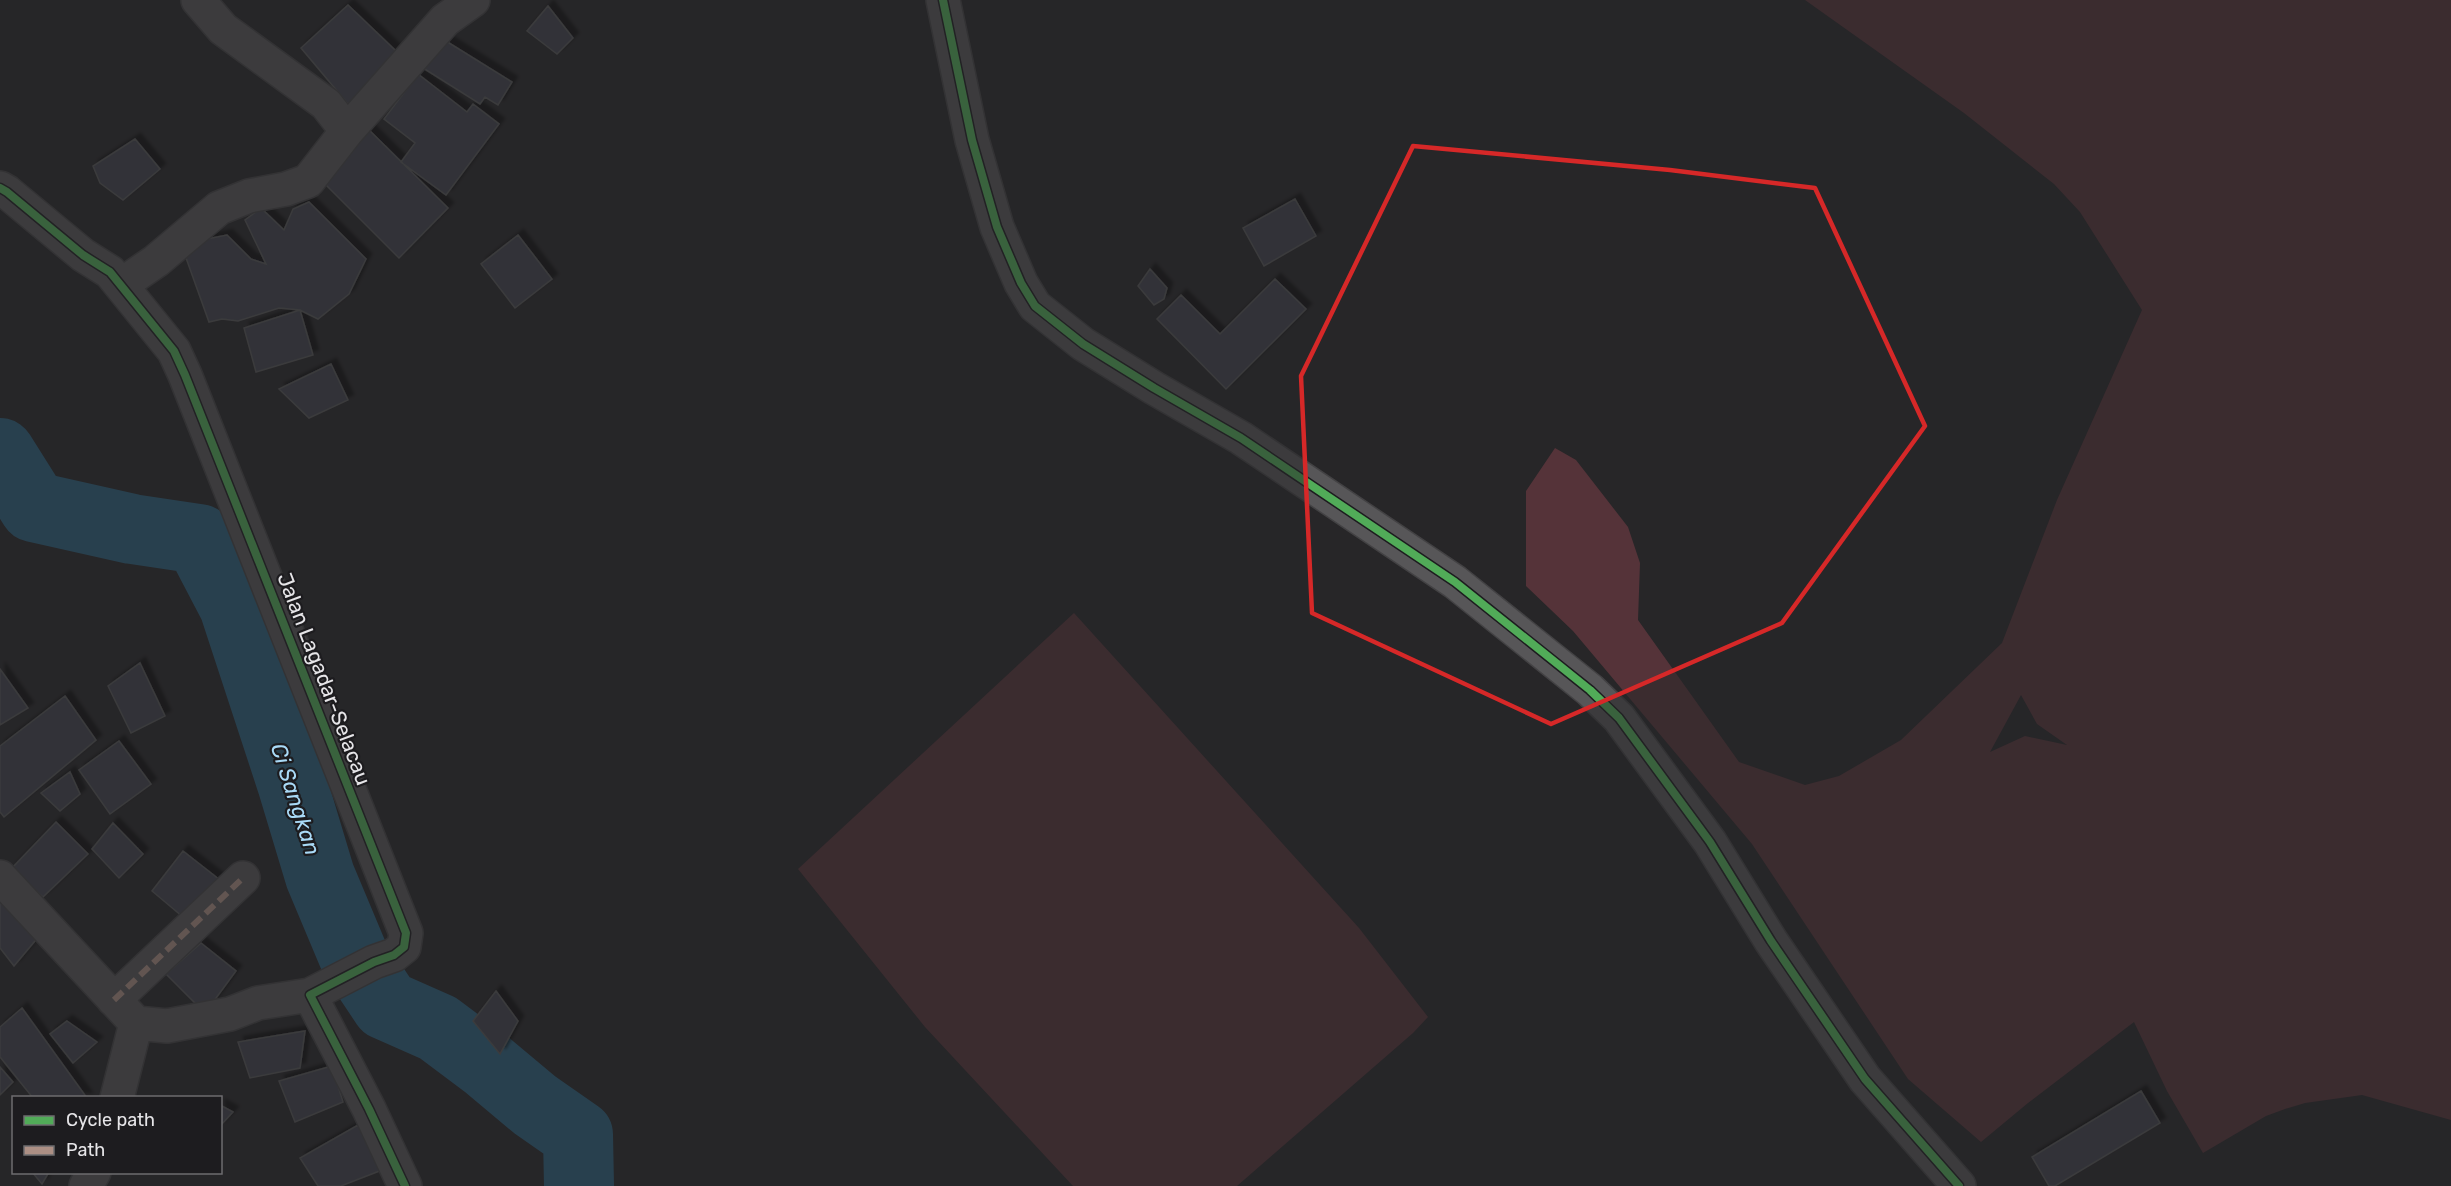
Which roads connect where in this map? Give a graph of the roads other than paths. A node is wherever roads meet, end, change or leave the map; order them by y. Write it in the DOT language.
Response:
graph roads {
  1 [pos="198,0"];
  2 [pos="473,0"];
  3 [pos="943,0"];
  4 [pos="347,130"];
  5 [pos="0,188"];
  6 [pos="137,274"];
  7 [pos="0,877"];
  8 [pos="243,878"];
  9 [pos="315,992"];
  10 [pos="125,1011"];
  11 [pos="117,1096"];
  12 [pos="405,1186"];
  13 [pos="1959,1186"];
  1 -- 4 [label="street"];
  2 -- 4 [label="street"];
  3 -- 13 [label="street"];
  4 -- 6 [label="street"];
  5 -- 6 [label="street, Jalan Lagadar-Selacau"];
  6 -- 9 [label="street, Jalan Lagadar-Selacau"];
  7 -- 10 [label="street"];
  8 -- 10 [label="street"];
  9 -- 10 [label="street, Jalan Lagadar-Selacau"];
  9 -- 12 [label="street"];
  10 -- 11 [label="street"];
}
